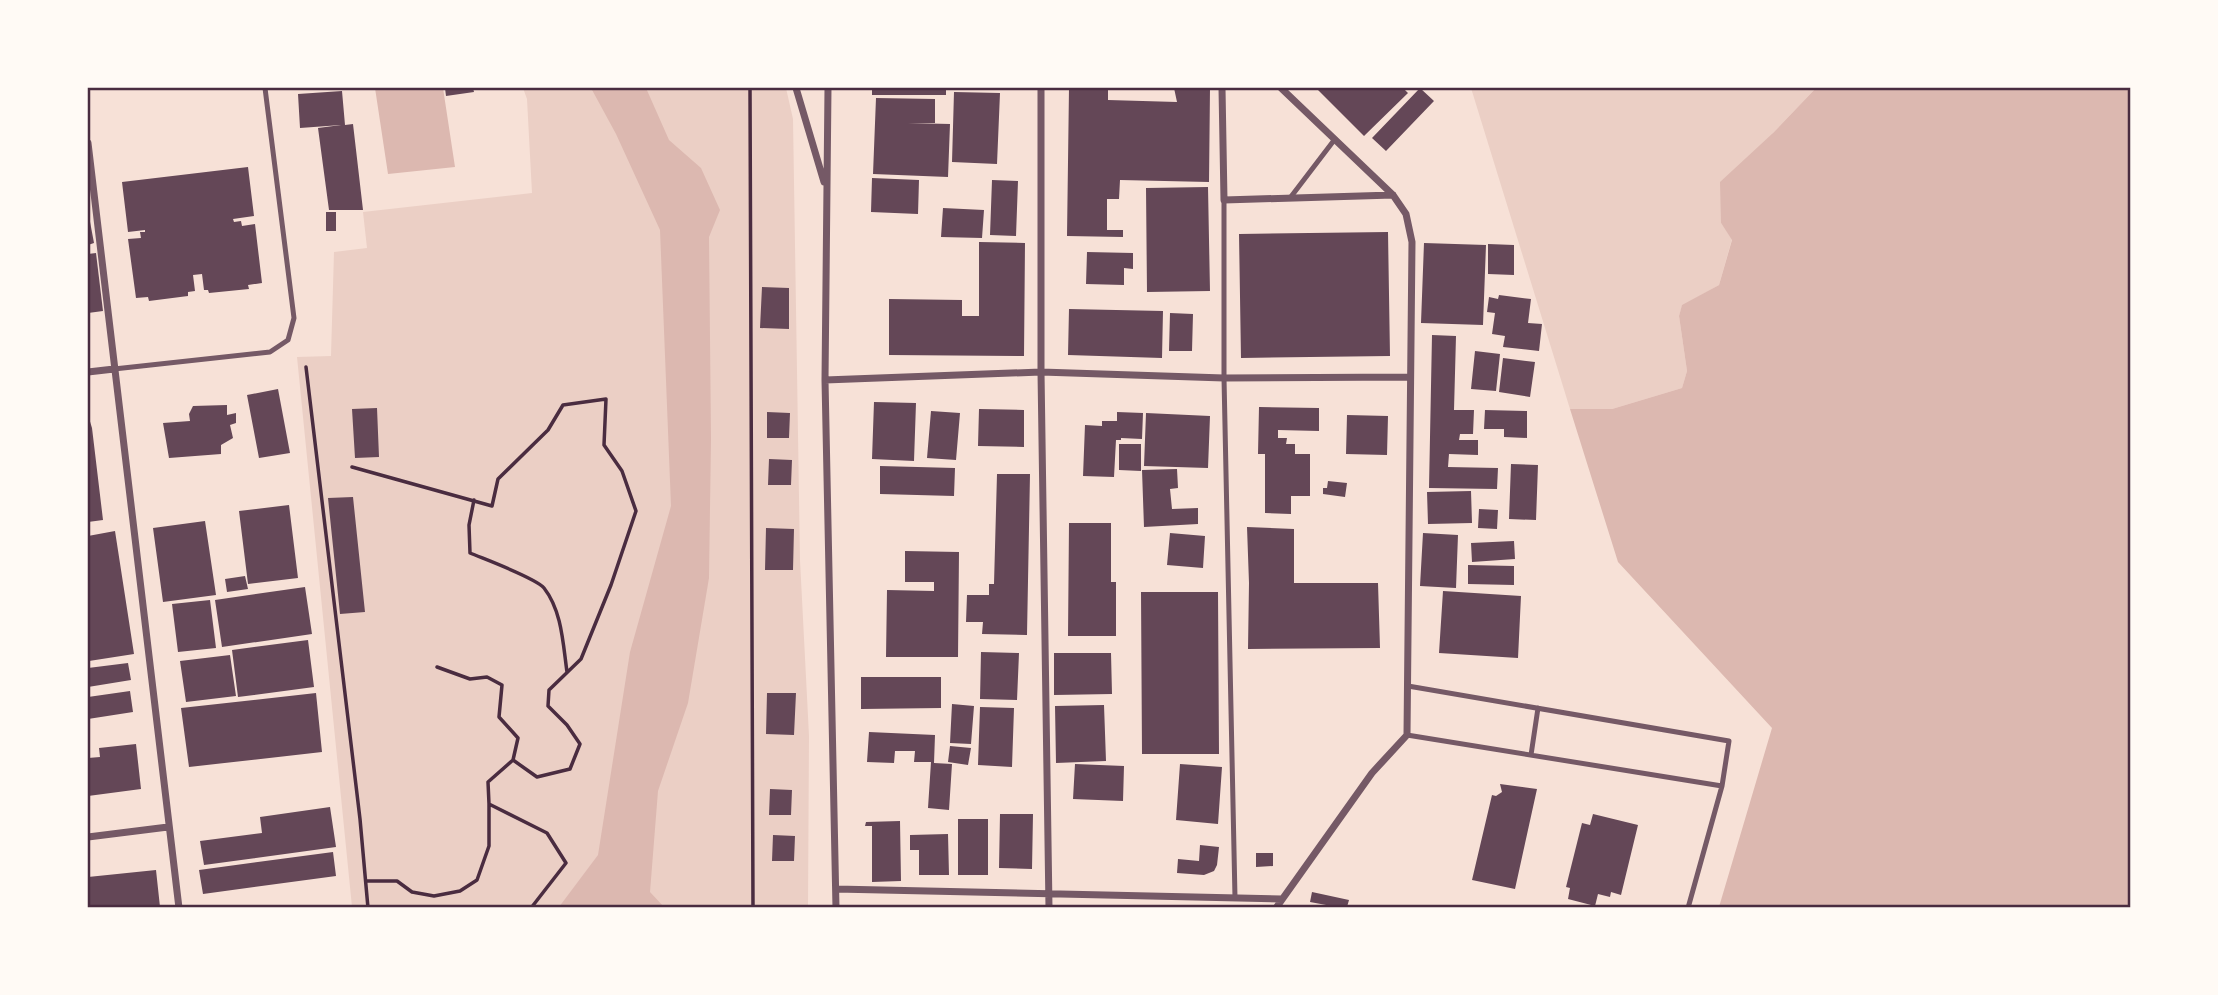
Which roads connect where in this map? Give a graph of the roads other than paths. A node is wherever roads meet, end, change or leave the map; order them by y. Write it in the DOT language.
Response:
graph roads {
  1 [pos="265,88"];
  2 [pos="796,88"];
  3 [pos="828,88"];
  4 [pos="1041,88"];
  5 [pos="1222,88"];
  6 [pos="1281,88"];
  7 [pos="1335,139"];
  8 [pos="88,143"];
  9 [pos="89,163"];
  10 [pos="826,190"];
  11 [pos="1393,195"];
  12 [pos="1288,200"];
  13 [pos="1224,201"];
  14 [pos="114,369"];
  15 [pos="88,372"];
  16 [pos="1041,372"];
  17 [pos="1409,377"];
  18 [pos="1224,378"];
  19 [pos="825,380"];
  20 [pos="1408,686"];
  21 [pos="1538,708"];
  22 [pos="1407,735"];
  23 [pos="1531,755"];
  24 [pos="1722,786"];
  25 [pos="168,827"];
  26 [pos="88,837"];
  27 [pos="836,889"];
  28 [pos="1048,893"];
  29 [pos="1235,898"];
  30 [pos="1282,898"];
  31 [pos="179,908"];
  32 [pos="836,908"];
  33 [pos="1049,908"];
  34 [pos="1276,908"];
  35 [pos="1688,908"];
  1 -- 14 [label="lane"];
  2 -- 10 [label="street"];
  3 -- 10 [label="street"];
  4 -- 16 [label="street"];
  5 -- 13 [label="street"];
  6 -- 7 [label="street"];
  7 -- 11 [label="street"];
  7 -- 12 [label="lane"];
  8 -- 9 [label="street"];
  9 -- 14 [label="street"];
  10 -- 19 [label="street"];
  11 -- 12 [label="street"];
  11 -- 17 [label="street"];
  12 -- 13 [label="street"];
  13 -- 18 [label="lane"];
  14 -- 15 [label="street"];
  14 -- 25 [label="street"];
  16 -- 18 [label="street"];
  16 -- 19 [label="street"];
  16 -- 28 [label="street"];
  17 -- 18 [label="street"];
  17 -- 20 [label="street"];
  18 -- 29 [label="lane"];
  19 -- 27 [label="street"];
  20 -- 21 [label="lane"];
  20 -- 22 [label="street"];
  21 -- 23 [label="lane"];
  21 -- 24 [label="lane"];
  22 -- 23 [label="lane"];
  22 -- 30 [label="street"];
  23 -- 24 [label="lane"];
  24 -- 35 [label="lane"];
  25 -- 26 [label="street"];
  25 -- 31 [label="street"];
  27 -- 28 [label="street"];
  27 -- 32 [label="street"];
  28 -- 29 [label="street"];
  28 -- 33 [label="street"];
  29 -- 30 [label="street"];
  30 -- 34 [label="street"];
}
